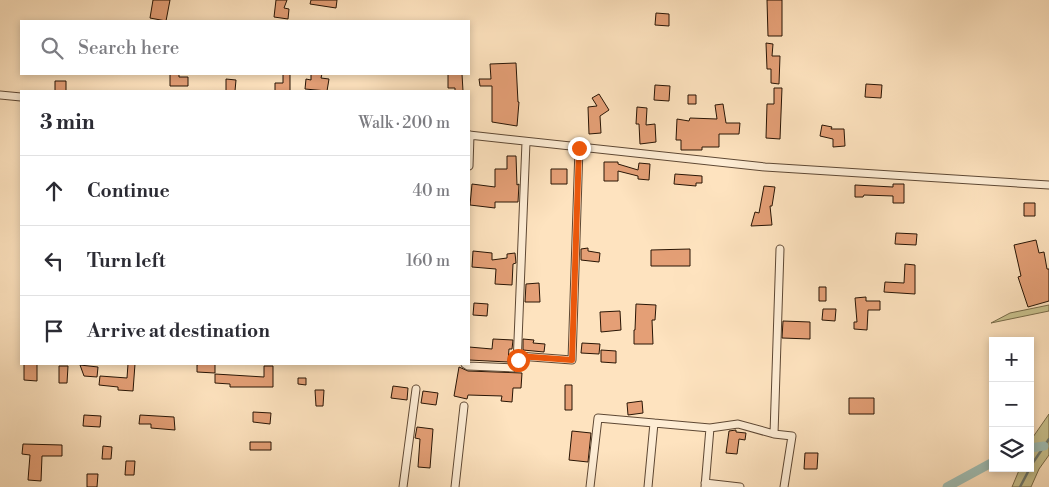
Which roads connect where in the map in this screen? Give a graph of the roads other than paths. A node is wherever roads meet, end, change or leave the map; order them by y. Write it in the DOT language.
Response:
graph roads {
  1 [pos="0,95"];
  2 [pos="20,97"];
  3 [pos="470,135"];
  4 [pos="526,142"];
  5 [pos="579,148"];
  6 [pos="1049,185"];
  7 [pos="780,249"];
  8 [pos="518,356"];
  9 [pos="466,365"];
  10 [pos="416,389"];
  11 [pos="464,406"];
  12 [pos="654,423"];
  13 [pos="710,428"];
  14 [pos="774,434"];
  15 [pos="705,485"];
  16 [pos="403,487"];
  17 [pos="455,487"];
  18 [pos="590,487"];
  19 [pos="648,487"];
  20 [pos="740,487"];
  21 [pos="784,487"];
  1 -- 2 [label="street"];
  3 -- 4 [label="street"];
  4 -- 5 [label="street"];
  4 -- 8 [label="street"];
  5 -- 6 [label="street"];
  5 -- 8 [label="street"];
  7 -- 14 [label="street"];
  8 -- 9 [label="street"];
  10 -- 16 [label="street"];
  11 -- 17 [label="street"];
  12 -- 13 [label="street"];
  12 -- 18 [label="street"];
  12 -- 19 [label="street"];
  13 -- 14 [label="street"];
  13 -- 15 [label="street"];
  14 -- 21 [label="street"];
  15 -- 20 [label="street"];
}
